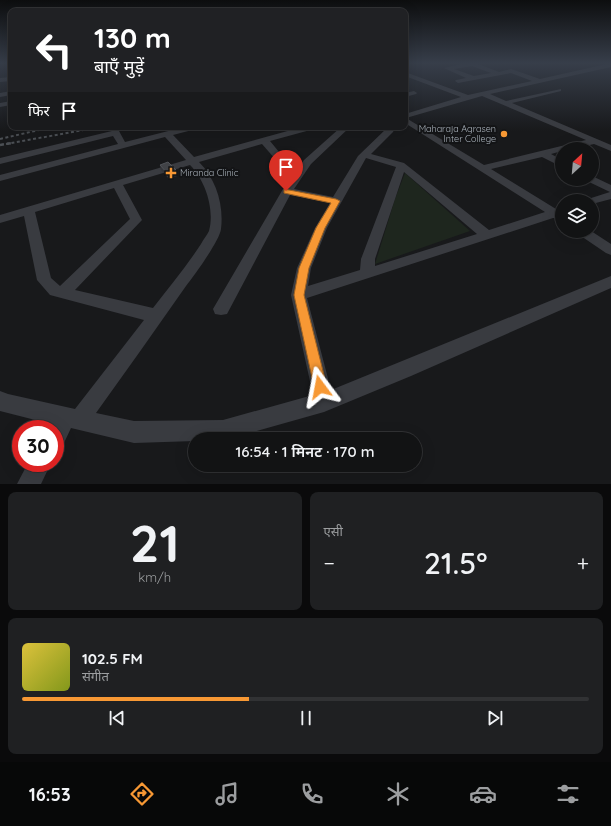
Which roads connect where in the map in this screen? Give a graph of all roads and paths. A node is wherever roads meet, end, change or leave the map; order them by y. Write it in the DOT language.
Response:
graph roads {
  1 [pos="437,86"];
  2 [pos="520,86"];
  3 [pos="559,90"];
  4 [pos="414,93"];
  5 [pos="408,94"];
  6 [pos="484,94"];
  7 [pos="468,97"];
  8 [pos="505,103"];
  9 [pos="408,115"];
  10 [pos="408,129"];
  11 [pos="182,130"];
  12 [pos="332,130"];
  13 [pos="393,130"];
  14 [pos="318,133"];
  15 [pos="167,134"];
  16 [pos="264,140"];
  17 [pos="594,141"];
  18 [pos="123,146"];
  19 [pos="611,148"];
  20 [pos="542,153"];
  21 [pos="364,155"];
  22 [pos="279,158"];
  23 [pos="555,160"];
  24 [pos="0,161"];
  25 [pos="192,161"];
  26 [pos="401,165"];
  27 [pos="483,168"];
  28 [pos="0,178"];
  29 [pos="117,183"];
  30 [pos="599,183"];
  31 [pos="611,189"];
  32 [pos="286,191"];
  33 [pos="611,195"];
  34 [pos="599,199"];
  35 [pos="336,201"];
  36 [pos="29,210"];
  37 [pos="555,211"];
  38 [pos="555,215"];
  39 [pos="0,219"];
  40 [pos="487,235"];
  41 [pos="593,238"];
  42 [pos="611,250"];
  43 [pos="367,273"];
  44 [pos="611,282"];
  45 [pos="62,293"];
  46 [pos="299,295"];
  47 [pos="221,309"];
  48 [pos="156,316"];
  49 [pos="0,401"];
  50 [pos="324,402"];
  51 [pos="73,418"];
  52 [pos="64,428"];
  53 [pos="35,472"];
  54 [pos="28,484"];
  1 -- 7 [label="street"];
  2 -- 6 [label="street"];
  3 -- 8 [label="street"];
  4 -- 5 [label="street"];
  6 -- 7 [label="street"];
  6 -- 8 [label="street"];
  7 -- 9 [label="street"];
  8 -- 17 [label="street"];
  10 -- 27 [label="street"];
  11 -- 15 [label="street"];
  12 -- 14 [label="street"];
  13 -- 21 [label="street"];
  14 -- 16 [label="street"];
  14 -- 32 [label="street"];
  15 -- 18 [label="street"];
  15 -- 25 [label="street"];
  16 -- 22 [label="street"];
  16 -- 25 [label="street"];
  17 -- 19 [label="street"];
  17 -- 20 [label="street"];
  18 -- 24 [label="street"];
  18 -- 28 [label="street"];
  20 -- 23 [label="street"];
  20 -- 27 [label="street"];
  21 -- 26 [label="street"];
  21 -- 35 [label="street"];
  25 -- 29 [label="street"];
  25 -- 48 [label="street"];
  26 -- 40 [label="street"];
  26 -- 43 [label="street"];
  27 -- 37 [label="street"];
  29 -- 36 [label="street"];
  29 -- 45 [label="street"];
  30 -- 31 [label="street"];
  32 -- 35 [label="street"];
  32 -- 47 [label="street"];
  33 -- 34 [label="street"];
  35 -- 46 [label="street"];
  36 -- 39 [label="street"];
  36 -- 45 [label="street"];
  38 -- 40 [label="street"];
  40 -- 43 [label="street"];
  41 -- 42 [label="street"];
  43 -- 46 [label="street"];
  44 -- 50 [label="street"];
  45 -- 48 [label="street"];
  46 -- 50 [label="street"];
  48 -- 51 [label="street"];
  49 -- 51 [label="street"];
  50 -- 51 [label="street"];
  51 -- 52 [label="street"];
  53 -- 54 [label="street"];
}
